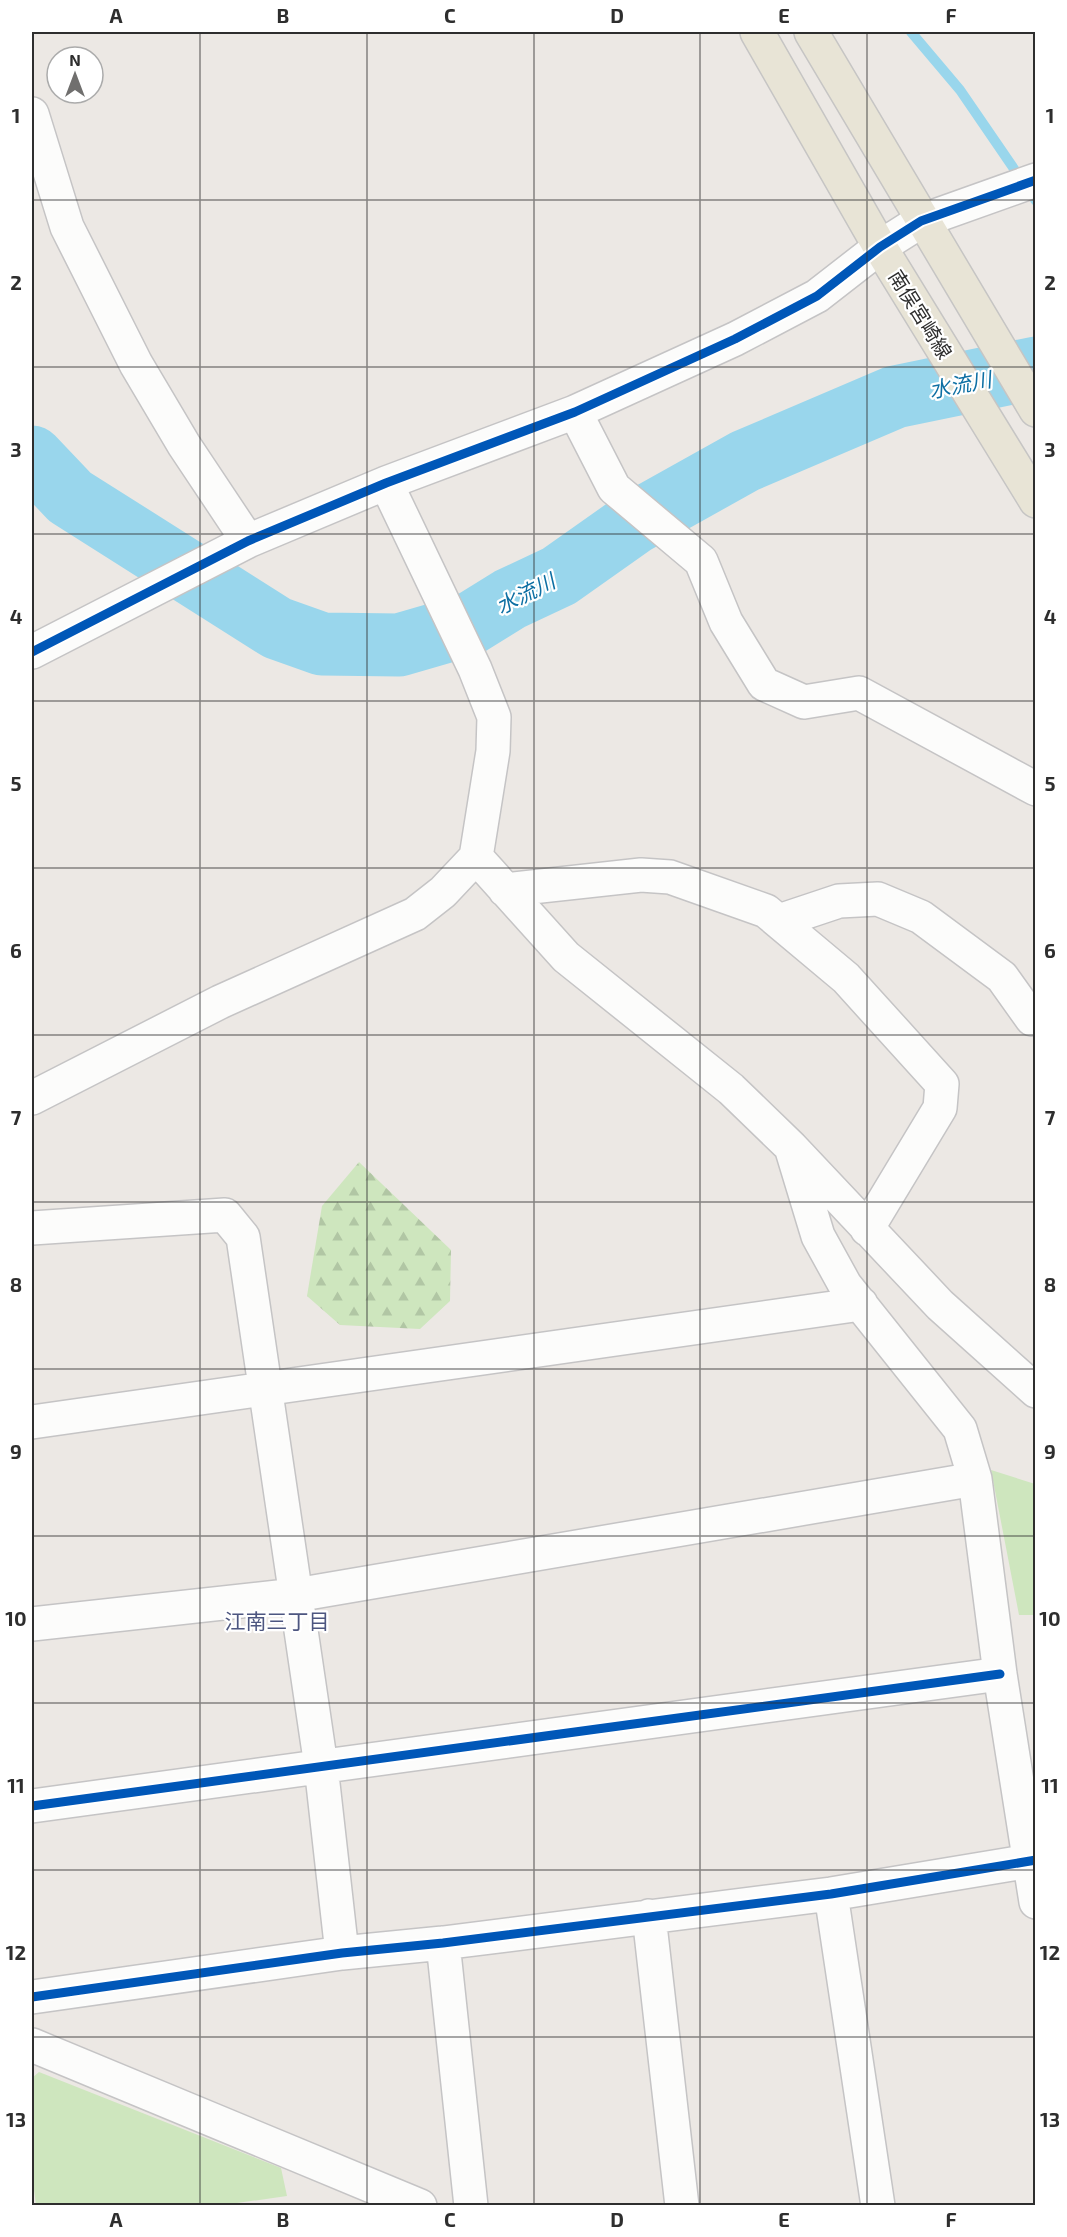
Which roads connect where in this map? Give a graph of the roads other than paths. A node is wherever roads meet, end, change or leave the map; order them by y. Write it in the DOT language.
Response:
graph roads {
  1 [pos="758,32"];
  2 [pos="811,32"];
  3 [pos="32,114"];
  4 [pos="1026,184"];
  5 [pos="921,221"];
  6 [pos="880,247"];
  7 [pos="1035,410"];
  8 [pos="575,412"];
  9 [pos="386,483"];
  10 [pos="1035,501"];
  11 [pos="248,541"];
  12 [pos="32,652"];
  13 [pos="1035,789"];
  14 [pos="476,857"];
  15 [pos="505,890"];
  16 [pos="779,921"];
  17 [pos="1032,1019"];
  18 [pos="32,1098"];
  19 [pos="790,1147"];
  20 [pos="32,1228"];
  21 [pos="867,1229"];
  22 [pos="861,1305"];
  23 [pos="266,1389"];
  24 [pos="1035,1391"];
  25 [pos="32,1422"];
  26 [pos="975,1479"];
  27 [pos="296,1595"];
  28 [pos="32,1624"];
  29 [pos="1000,1674"];
  30 [pos="321,1766"];
  31 [pos="32,1806"];
  32 [pos="1033,1860"];
  33 [pos="831,1894"];
  34 [pos="1035,1902"];
  35 [pos="649,1916"];
  36 [pos="443,1943"];
  37 [pos="342,1953"];
  38 [pos="32,1997"];
  39 [pos="32,2045"];
  40 [pos="411,2203"];
  41 [pos="360,2205"];
  42 [pos="471,2205"];
  43 [pos="682,2205"];
  44 [pos="878,2205"];
  1 -- 6 [label="main road, 南俣宮崎線"];
  2 -- 5 [label="main road"];
  3 -- 11 [label="street"];
  4 -- 5 [label="street"];
  5 -- 6 [label="street"];
  5 -- 7 [label="main road"];
  6 -- 8 [label="street"];
  6 -- 10 [label="main road, 南俣宮崎線"];
  8 -- 9 [label="street"];
  8 -- 13 [label="street"];
  9 -- 11 [label="street"];
  9 -- 14 [label="street"];
  11 -- 12 [label="street"];
  14 -- 15 [label="street"];
  14 -- 18 [label="street"];
  15 -- 16 [label="street"];
  15 -- 19 [label="street"];
  16 -- 17 [label="street"];
  16 -- 21 [label="street"];
  19 -- 21 [label="street"];
  19 -- 22 [label="street"];
  20 -- 23 [label="street"];
  21 -- 24 [label="street"];
  22 -- 23 [label="street"];
  22 -- 26 [label="street"];
  23 -- 25 [label="street"];
  23 -- 27 [label="street"];
  26 -- 27 [label="street"];
  26 -- 29 [label="street"];
  27 -- 28 [label="street"];
  27 -- 30 [label="street"];
  29 -- 30 [label="street"];
  29 -- 32 [label="street"];
  30 -- 31 [label="street"];
  30 -- 37 [label="street"];
  32 -- 33 [label="street"];
  32 -- 34 [label="street"];
  33 -- 35 [label="street"];
  33 -- 44 [label="street"];
  35 -- 36 [label="street"];
  35 -- 43 [label="street"];
  36 -- 37 [label="street"];
  36 -- 42 [label="street"];
  37 -- 38 [label="street"];
  39 -- 40 [label="street"];
  40 -- 41 [label="street"];
}
